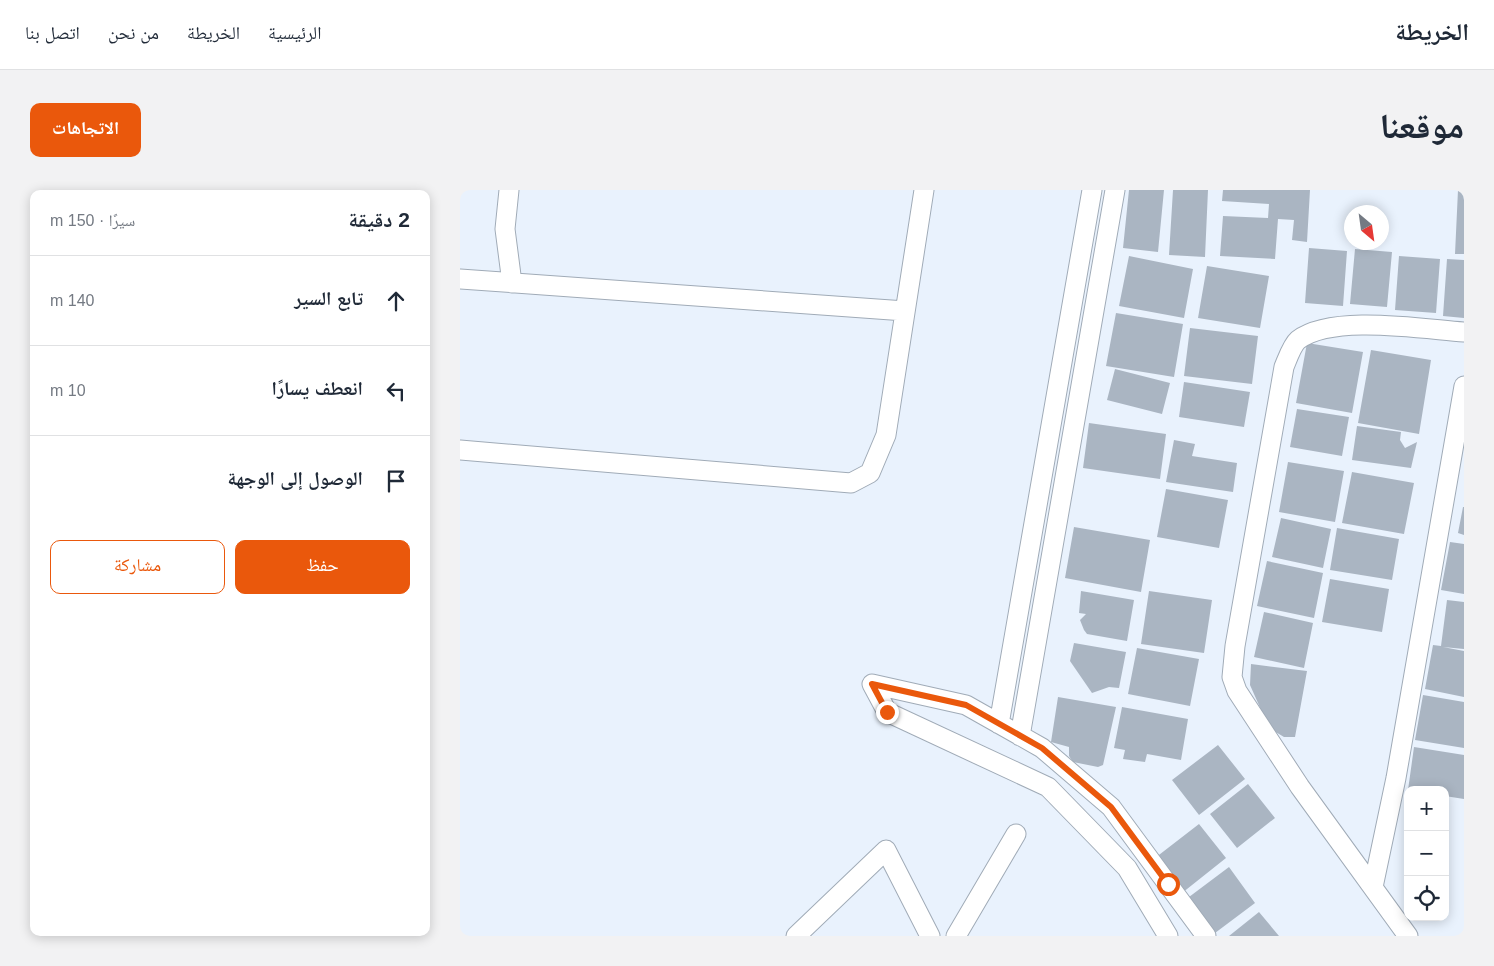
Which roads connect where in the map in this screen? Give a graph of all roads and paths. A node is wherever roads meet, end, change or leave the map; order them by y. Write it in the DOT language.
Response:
graph roads {
  1 [pos="509,190"];
  2 [pos="924,190"];
  3 [pos="1092,190"];
  4 [pos="1115,190"];
  5 [pos="460,279"];
  6 [pos="512,283"];
  7 [pos="906,310"];
  8 [pos="1464,332"];
  9 [pos="1464,386"];
  10 [pos="460,450"];
  11 [pos="999,724"];
  12 [pos="1020,736"];
  13 [pos="1016,834"];
  14 [pos="1373,887"];
  15 [pos="796,936"];
  16 [pos="930,936"];
  17 [pos="956,936"];
  18 [pos="1168,936"];
  19 [pos="1206,936"];
  20 [pos="1408,936"];
  1 -- 6 [label="street"];
  2 -- 7 [label="street"];
  3 -- 11 [label="street"];
  4 -- 12 [label="street"];
  5 -- 6 [label="street"];
  6 -- 7 [label="street"];
  7 -- 10 [label="street"];
  8 -- 14 [label="street"];
  9 -- 14 [label="street"];
  11 -- 12 [label="street"];
  11 -- 18 [label="street"];
  12 -- 19 [label="street"];
  13 -- 17 [label="street"];
  14 -- 20 [label="street"];
  15 -- 16 [label="street"];
}
